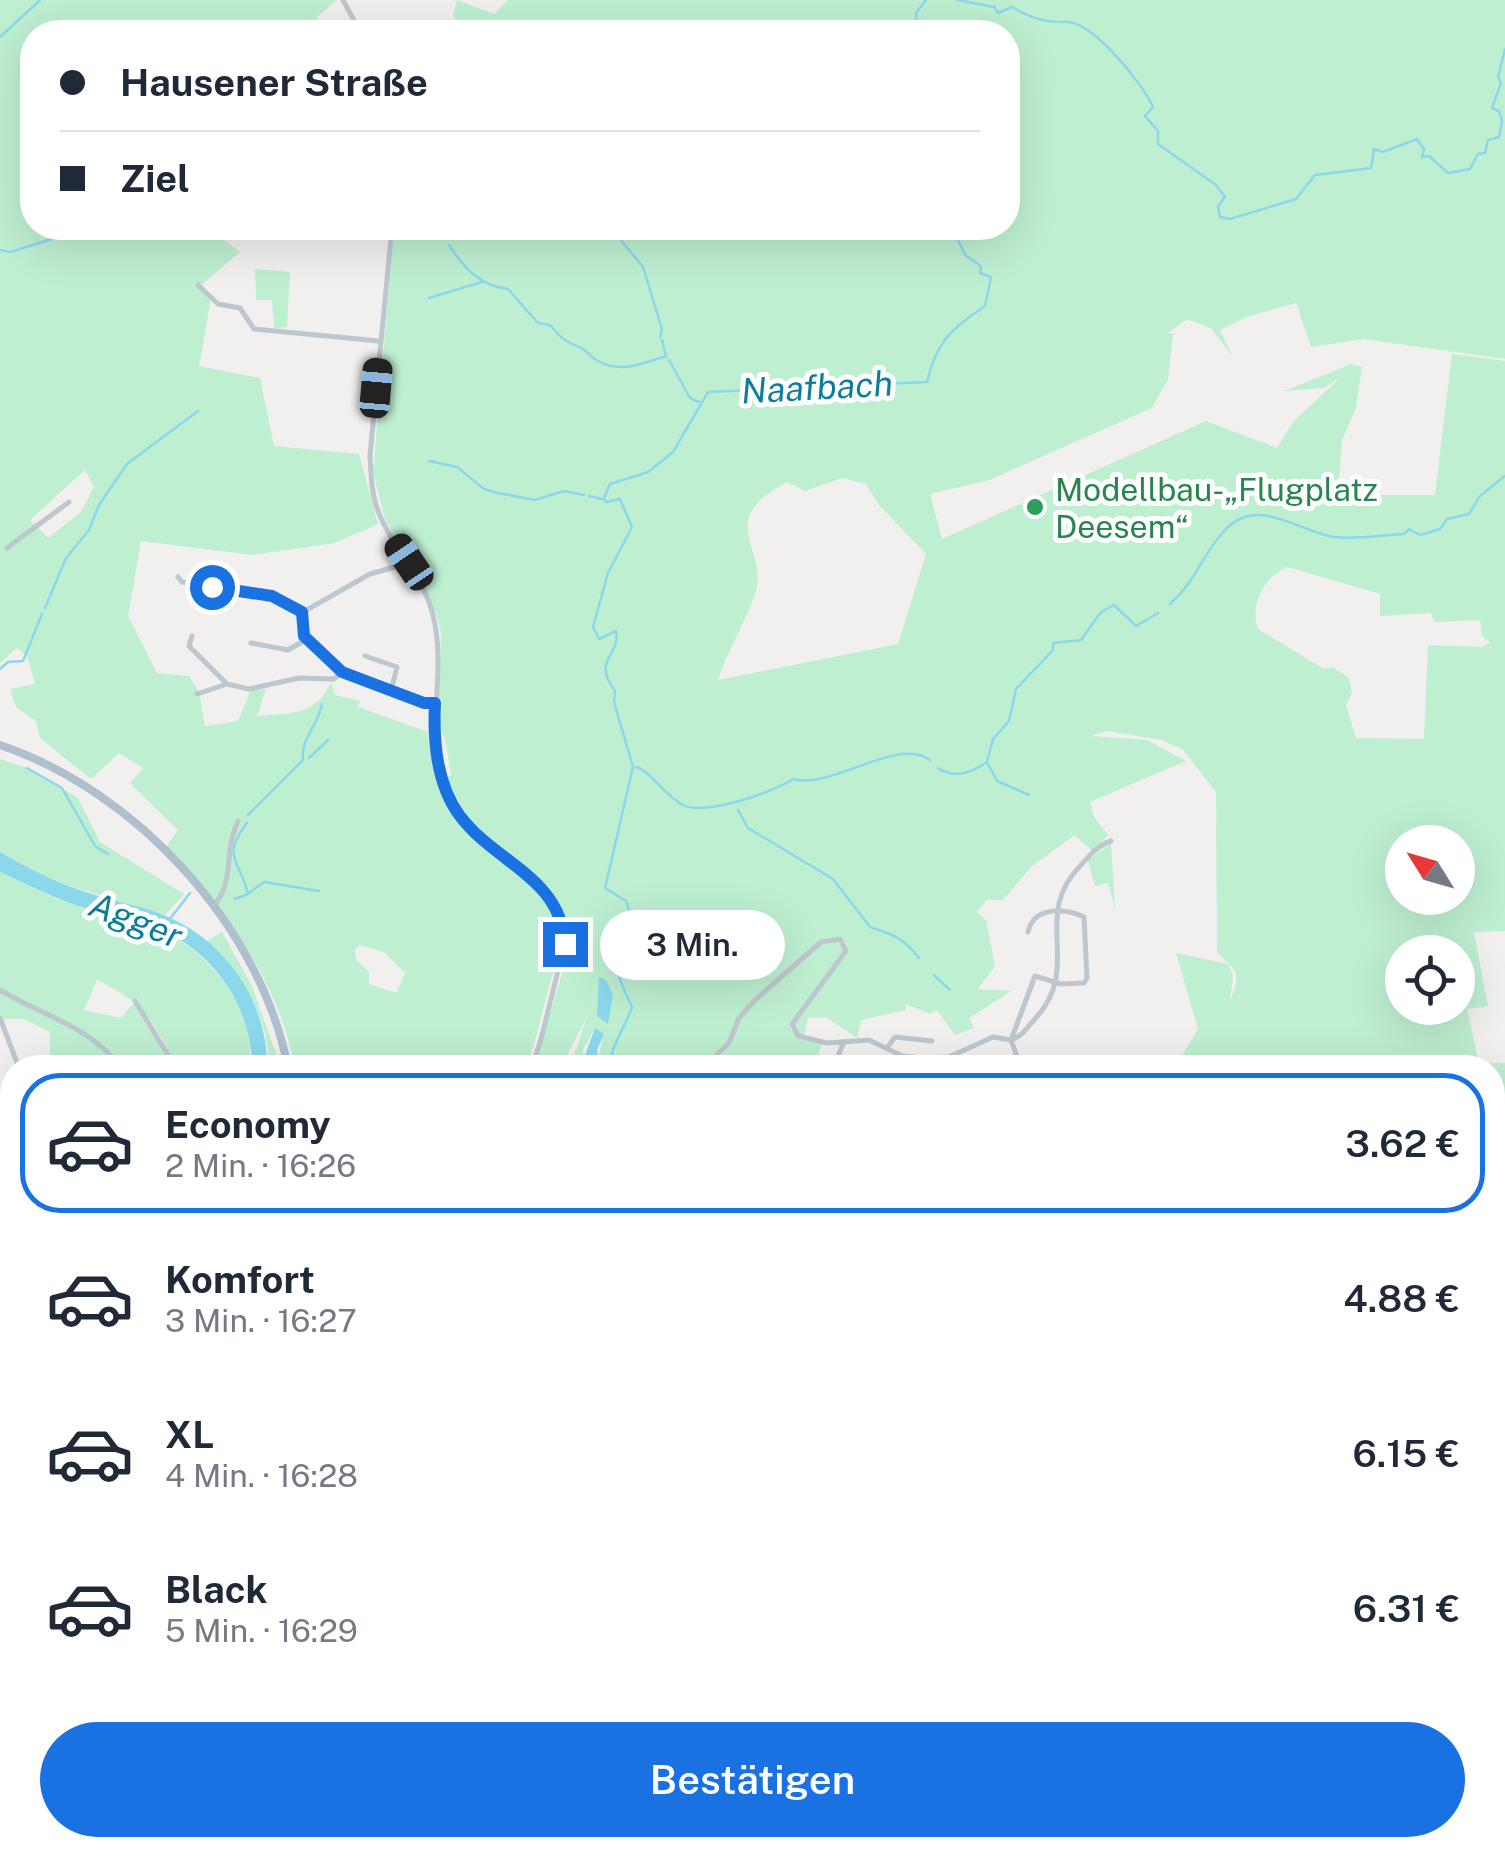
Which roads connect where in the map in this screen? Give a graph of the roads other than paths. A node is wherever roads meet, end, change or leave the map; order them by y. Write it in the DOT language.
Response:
graph roads {
  1 [pos="391,240"];
  2 [pos="198,285"];
  3 [pos="380,342"];
  4 [pos="69,502"];
  5 [pos="7,548"];
  6 [pos="409,562"];
  7 [pos="178,577"];
  8 [pos="302,612"];
  9 [pos="192,636"];
  10 [pos="307,640"];
  11 [pos="251,643"];
  12 [pos="365,656"];
  13 [pos="342,672"];
  14 [pos="226,684"];
  15 [pos="392,691"];
  16 [pos="197,694"];
  17 [pos="435,703"];
  18 [pos="0,745"];
  19 [pos="238,822"];
  20 [pos="1111,841"];
  21 [pos="213,907"];
  22 [pos="1055,912"];
  23 [pos="1028,932"];
  24 [pos="1054,982"];
  25 [pos="0,990"];
  26 [pos="135,1001"];
  27 [pos="0,1018"];
  28 [pos="1011,1040"];
  29 [pos="932,1041"];
  30 [pos="843,1044"];
  31 [pos="887,1048"];
  32 [pos="14,1055"];
  33 [pos="112,1055"];
  34 [pos="168,1055"];
  35 [pos="285,1055"];
  36 [pos="537,1055"];
  37 [pos="717,1055"];
  38 [pos="838,1055"];
  39 [pos="900,1055"];
  40 [pos="953,1055"];
  41 [pos="1016,1055"];
  1 -- 3 [label="street"];
  2 -- 3 [label="street"];
  3 -- 6 [label="street"];
  4 -- 5 [label="street"];
  6 -- 8 [label="street"];
  6 -- 17 [label="street"];
  7 -- 8 [label="street"];
  8 -- 10 [label="street"];
  9 -- 14 [label="street"];
  10 -- 11 [label="street"];
  10 -- 13 [label="street"];
  12 -- 15 [label="street"];
  13 -- 14 [label="street"];
  13 -- 15 [label="street"];
  14 -- 16 [label="street"];
  15 -- 17 [label="street"];
  17 -- 36 [label="street"];
  18 -- 21 [label="main road"];
  19 -- 21 [label="street"];
  20 -- 22 [label="street"];
  21 -- 35 [label="main road"];
  22 -- 23 [label="street"];
  22 -- 24 [label="street"];
  22 -- 24 [label="street"];
  24 -- 28 [label="street"];
  24 -- 28 [label="street"];
  25 -- 33 [label="street"];
  26 -- 34 [label="street"];
  27 -- 32 [label="street"];
  28 -- 40 [label="street"];
  28 -- 41 [label="street"];
  29 -- 31 [label="street"];
  30 -- 31 [label="street"];
  30 -- 37 [label="street"];
  30 -- 38 [label="street"];
  31 -- 39 [label="street"];
}
